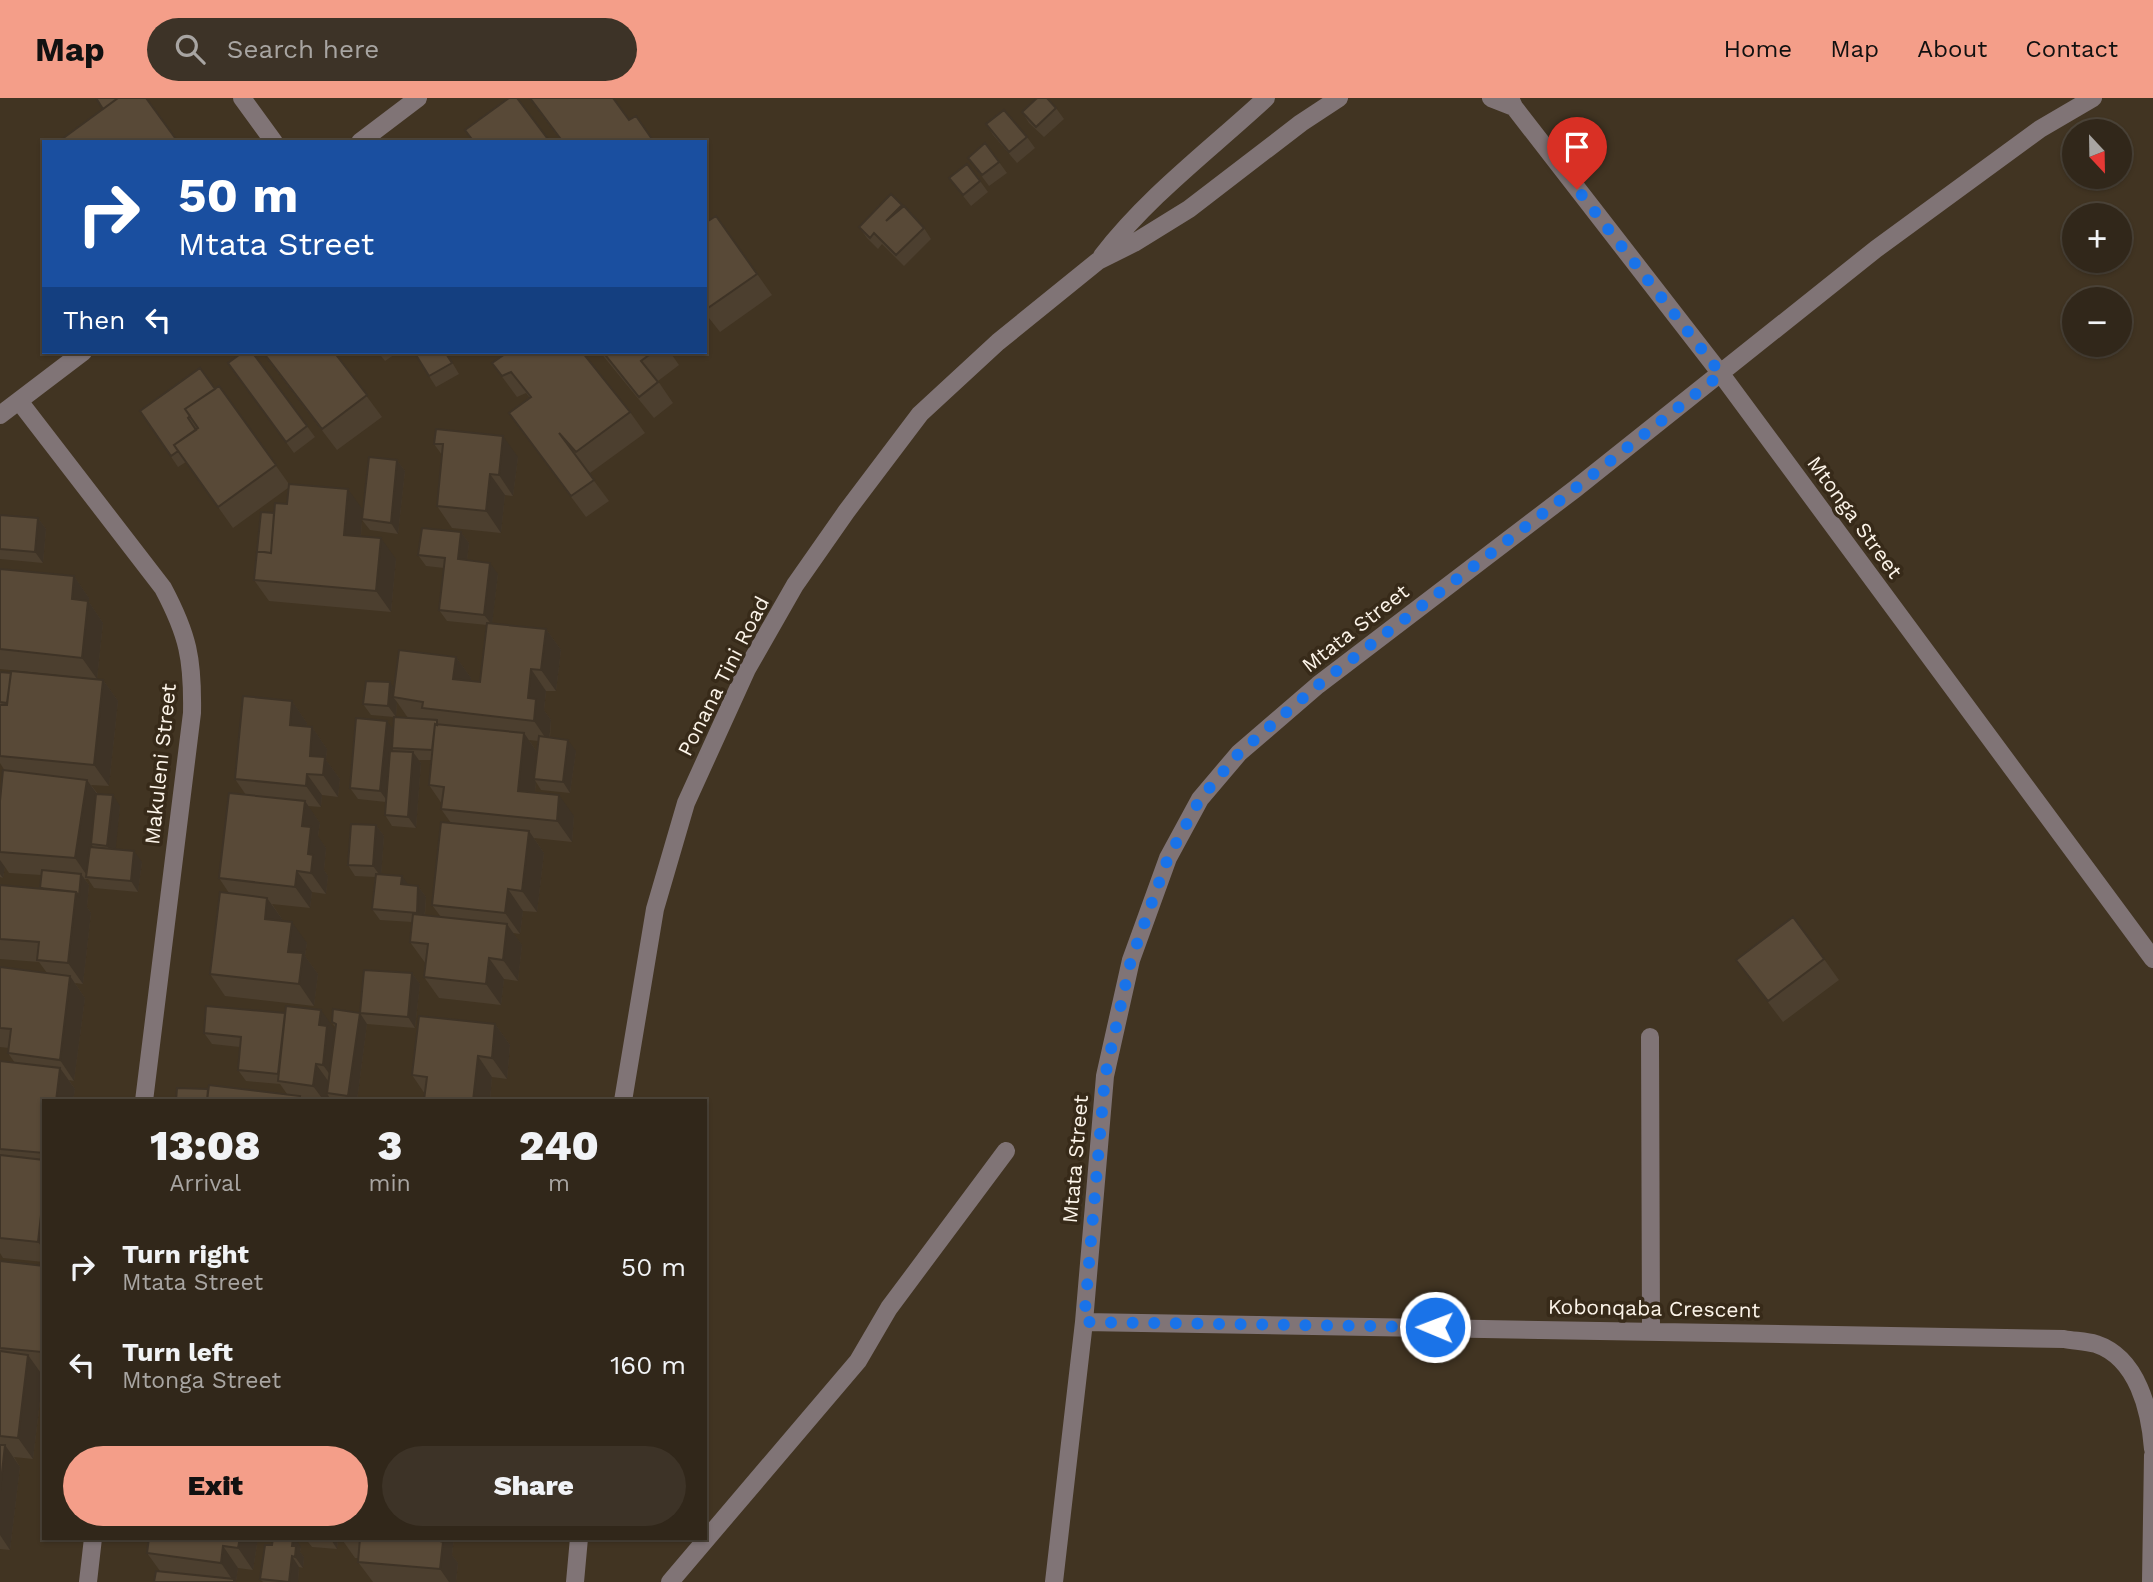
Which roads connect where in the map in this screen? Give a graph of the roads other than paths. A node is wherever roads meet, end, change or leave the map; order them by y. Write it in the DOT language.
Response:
graph roads {
  1 [pos="242,98"];
  2 [pos="418,98"];
  3 [pos="1266,98"];
  4 [pos="1339,98"];
  5 [pos="1490,98"];
  6 [pos="2092,98"];
  7 [pos="1512,102"];
  8 [pos="273,140"];
  9 [pos="363,140"];
  10 [pos="1098,261"];
  11 [pos="80,354"];
  12 [pos="1721,374"];
  13 [pos="19,401"];
  14 [pos="0,415"];
  15 [pos="2153,959"];
  16 [pos="1650,1037"];
  17 [pos="144,1099"];
  18 [pos="624,1099"];
  19 [pos="1006,1151"];
  20 [pos="1084,1322"];
  21 [pos="1651,1330"];
  22 [pos="2153,1449"];
  23 [pos="2153,1455"];
  24 [pos="707,1539"];
  25 [pos="93,1540"];
  26 [pos="579,1540"];
  27 [pos="706,1540"];
  28 [pos="88,1582"];
  29 [pos="575,1582"];
  30 [pos="670,1582"];
  31 [pos="1054,1582"];
  32 [pos="2151,1582"];
  1 -- 8 [label="street"];
  2 -- 9 [label="street"];
  3 -- 10 [label="street, Ponana Tini Road"];
  4 -- 10 [label="street, Ponana Tini Road"];
  5 -- 7 [label="street, Mtonga Street"];
  6 -- 12 [label="street, Mtata Street"];
  7 -- 12 [label="street, Mtonga Street"];
  10 -- 18 [label="street, Ponana Tini Road"];
  11 -- 13 [label="street"];
  12 -- 15 [label="street, Mtonga Street"];
  12 -- 20 [label="street, Mtata Street"];
  13 -- 14 [label="street"];
  13 -- 17 [label="street, Makuleni Street"];
  16 -- 21 [label="street"];
  19 -- 24 [label="street"];
  20 -- 21 [label="street, Kobonqaba Crescent"];
  20 -- 31 [label="street, Mtata Street"];
  21 -- 22 [label="street, Kobonqaba Crescent"];
  23 -- 32 [label="street"];
  25 -- 28 [label="street"];
  26 -- 29 [label="street"];
  27 -- 30 [label="street"];
}
